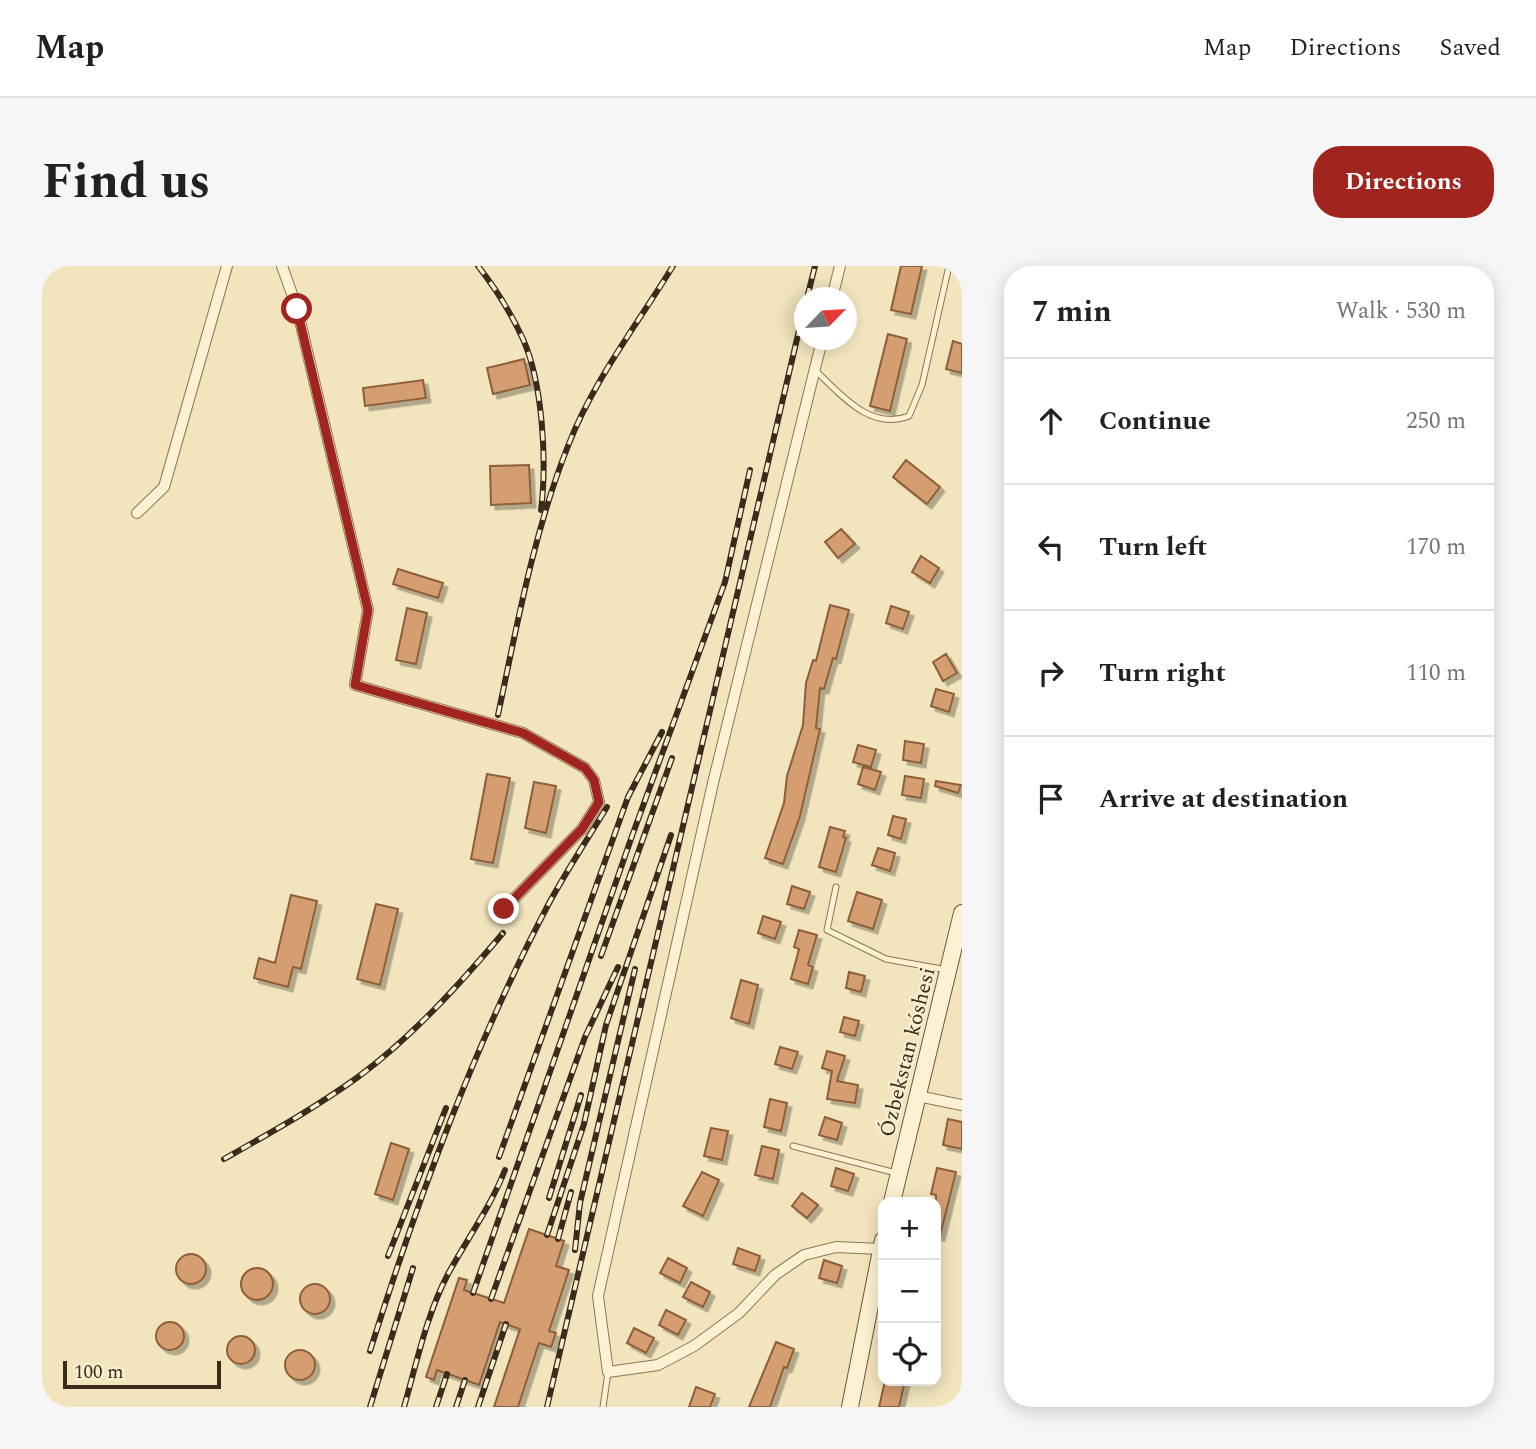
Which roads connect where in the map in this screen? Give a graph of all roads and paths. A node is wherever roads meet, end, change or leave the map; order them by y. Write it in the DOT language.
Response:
graph roads {
  1 [pos="227,266"];
  2 [pos="282,266"];
  3 [pos="840,266"];
  4 [pos="948,266"];
  5 [pos="835,287"];
  6 [pos="819,350"];
  7 [pos="814,370"];
  8 [pos="137,513"];
  9 [pos="836,887"];
  10 [pos="504,909"];
  11 [pos="962,912"];
  12 [pos="948,970"];
  13 [pos="918,1096"];
  14 [pos="962,1105"];
  15 [pos="793,1146"];
  16 [pos="899,1174"];
  17 [pos="893,1197"];
  18 [pos="878,1245"];
  19 [pos="879,1260"];
  20 [pos="608,1372"];
  21 [pos="603,1407"];
  22 [pos="850,1407"];
  1 -- 8 [label="street"];
  2 -- 10 [label="street"];
  3 -- 5 [label="street"];
  4 -- 7 [label="lane"];
  6 -- 7 [label="street"];
  7 -- 20 [label="street"];
  9 -- 12 [label="lane"];
  11 -- 12 [label="street, Ózbekstan kóshesi"];
  12 -- 13 [label="street, Ózbekstan kóshesi"];
  13 -- 14 [label="street"];
  13 -- 16 [label="street, Ózbekstan kóshesi"];
  15 -- 16 [label="lane"];
  16 -- 17 [label="street, Ózbekstan kóshesi"];
  18 -- 20 [label="street"];
  19 -- 22 [label="street"];
  20 -- 21 [label="lane"];
}
